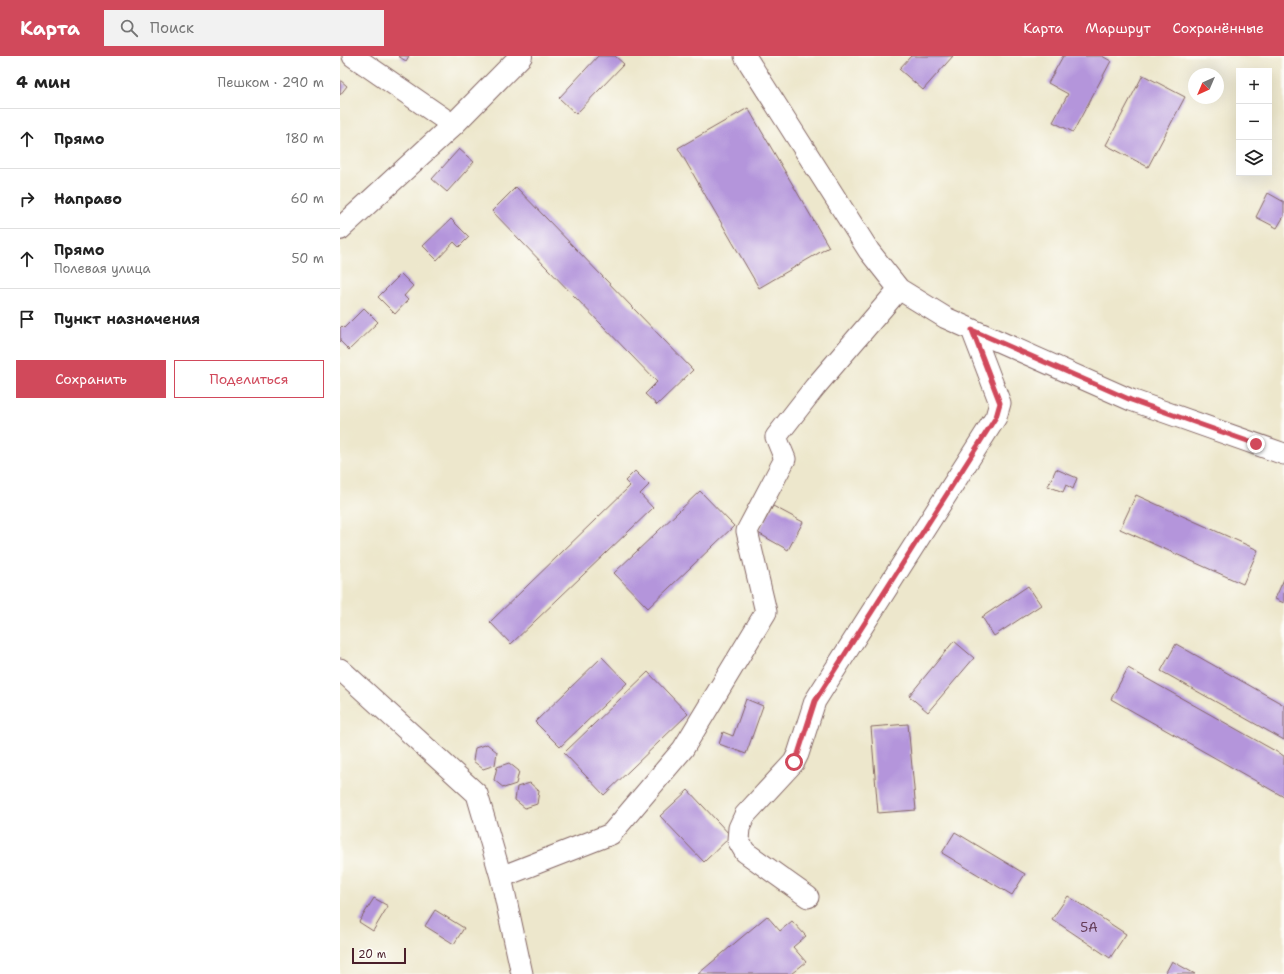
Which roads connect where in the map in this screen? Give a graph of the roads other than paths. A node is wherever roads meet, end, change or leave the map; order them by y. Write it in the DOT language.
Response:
graph roads {
  1 [pos="353,56"];
  2 [pos="521,56"];
  3 [pos="745,56"];
  4 [pos="453,125"];
  5 [pos="340,229"];
  6 [pos="899,289"];
  7 [pos="972,330"];
  8 [pos="1284,454"];
  9 [pos="340,669"];
  10 [pos="501,877"];
  11 [pos="808,897"];
  12 [pos="522,974"];
  1 -- 4 [label="street"];
  2 -- 4 [label="street"];
  3 -- 6 [label="street"];
  4 -- 5 [label="street"];
  6 -- 7 [label="street"];
  6 -- 10 [label="street"];
  7 -- 8 [label="street"];
  7 -- 11 [label="street"];
  9 -- 10 [label="street"];
  10 -- 12 [label="street"];
}
